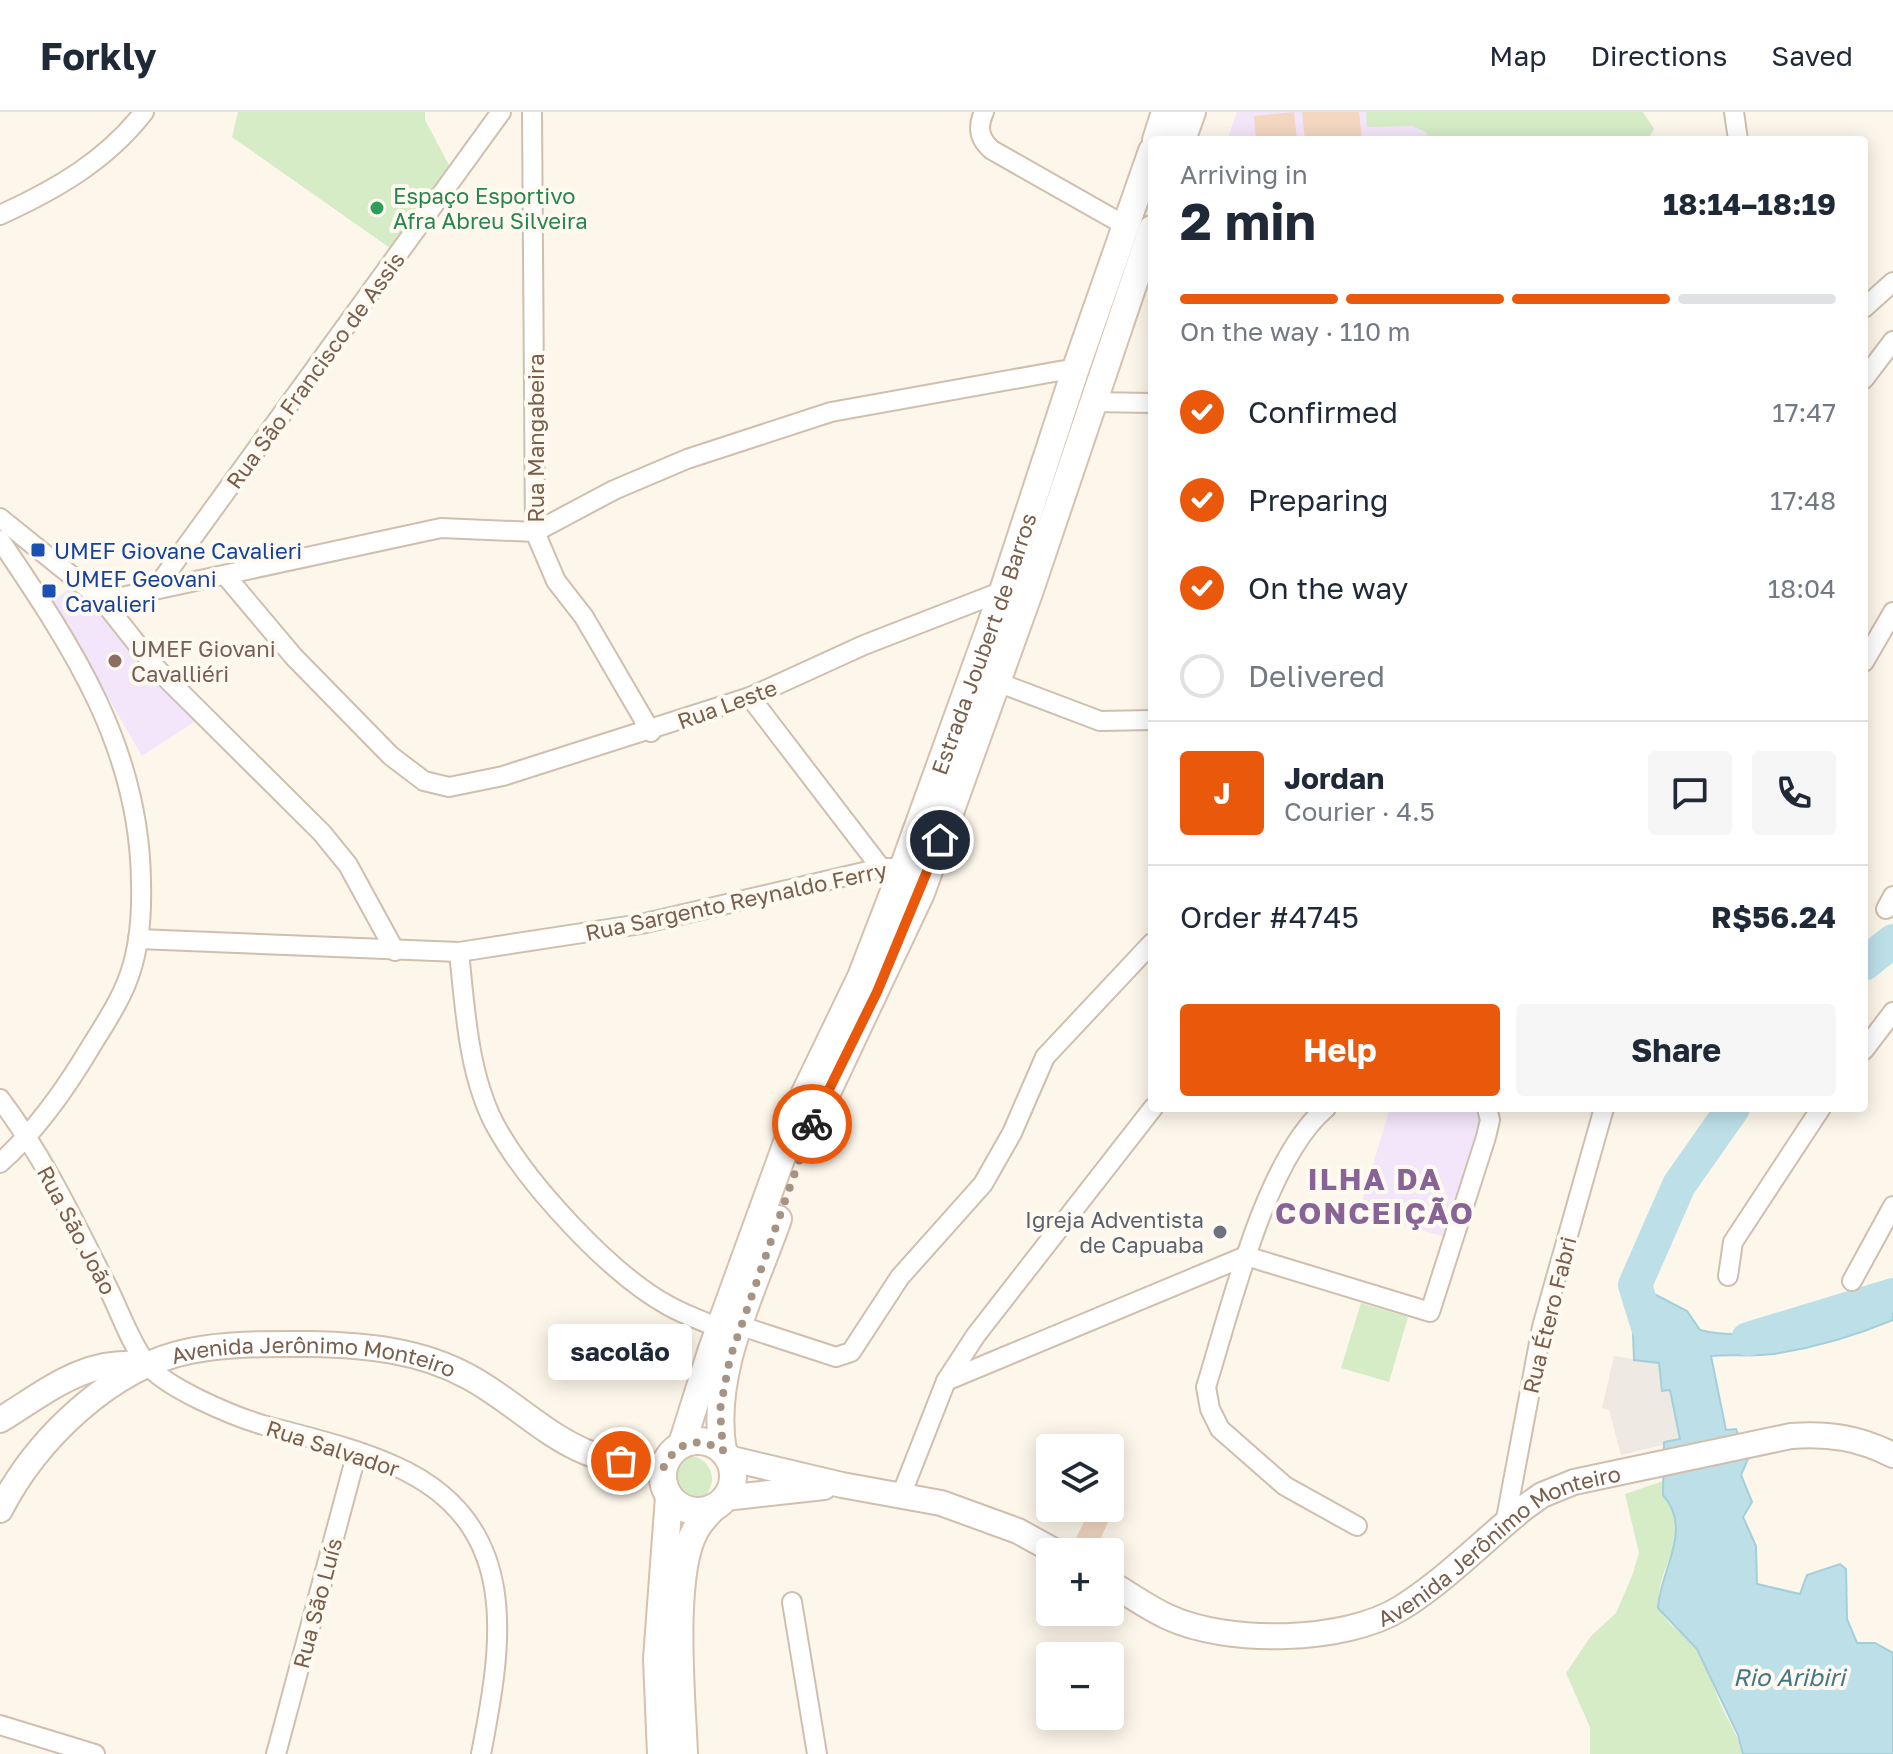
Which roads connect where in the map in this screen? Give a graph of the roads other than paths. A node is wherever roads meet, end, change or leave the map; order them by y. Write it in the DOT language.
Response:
graph roads {
  1 [pos="144,112"];
  2 [pos="501,112"];
  3 [pos="532,112"];
  4 [pos="984,112"];
  5 [pos="1165,112"];
  6 [pos="1192,112"];
  7 [pos="1734,112"];
  8 [pos="1157,136"];
  9 [pos="1183,136"];
  10 [pos="1737,136"];
  11 [pos="1148,174"];
  12 [pos="0,215"];
  13 [pos="1139,227"];
  14 [pos="1146,271"];
  15 [pos="1893,282"];
  16 [pos="1868,304"];
  17 [pos="1893,341"];
  18 [pos="1076,368"];
  19 [pos="1868,374"];
  20 [pos="1092,402"];
  21 [pos="1148,403"];
  22 [pos="0,518"];
  23 [pos="535,532"];
  24 [pos="0,540"];
  25 [pos="225,575"];
  26 [pos="156,588"];
  27 [pos="1003,591"];
  28 [pos="103,601"];
  29 [pos="1893,612"];
  30 [pos="1868,655"];
  31 [pos="997,682"];
  32 [pos="750,697"];
  33 [pos="1148,720"];
  34 [pos="651,732"];
  35 [pos="892,868"];
  36 [pos="138,939"];
  37 [pos="1148,947"];
  38 [pos="395,951"];
  39 [pos="459,952"];
  40 [pos="1893,1012"];
  41 [pos="1868,1045"];
  42 [pos="0,1099"];
  43 [pos="1150,1112"];
  44 [pos="1322,1112"];
  45 [pos="1488,1112"];
  46 [pos="1603,1112"];
  47 [pos="1818,1112"];
  48 [pos="29,1136"];
  49 [pos="0,1163"];
  50 [pos="1893,1206"];
  51 [pos="1246,1256"];
  52 [pos="1728,1276"];
  53 [pos="1852,1281"];
  54 [pos="730,1327"];
  55 [pos="146,1365"];
  56 [pos="946,1381"];
  57 [pos="0,1420"];
  58 [pos="682,1444"];
  59 [pos="357,1452"];
  60 [pos="726,1454"];
  61 [pos="1893,1455"];
  62 [pos="664,1467"];
  63 [pos="842,1485"];
  64 [pos="902,1493"];
  65 [pos="669,1497"];
  66 [pos="720,1502"];
  67 [pos="0,1510"];
  68 [pos="1505,1524"];
  69 [pos="1357,1526"];
  70 [pos="1036,1542"];
  71 [pos="1124,1591"];
  72 [pos="792,1602"];
  73 [pos="0,1725"];
  74 [pos="95,1754"];
  75 [pos="276,1754"];
  76 [pos="481,1754"];
  77 [pos="661,1754"];
  78 [pos="684,1754"];
  79 [pos="817,1754"];
  1 -- 12 [label="street"];
  2 -- 26 [label="street, Rua São Francisco de Assis"];
  3 -- 23 [label="street, Rua Mangabeira"];
  4 -- 13 [label="street"];
  5 -- 8 [label="main road"];
  6 -- 9 [label="main road"];
  7 -- 10 [label="street"];
  11 -- 13 [label="main road, Estrada Joubert de Barros"];
  13 -- 14 [label="main road, Estrada Joubert de Barros"];
  13 -- 18 [label="main road, Estrada Joubert de Barros"];
  14 -- 20 [label="main road, Estrada Joubert de Barros"];
  15 -- 16 [label="street"];
  17 -- 19 [label="street"];
  18 -- 23 [label="street"];
  18 -- 27 [label="main road, Estrada Joubert de Barros"];
  20 -- 21 [label="street"];
  20 -- 31 [label="main road, Estrada Joubert de Barros"];
  22 -- 28 [label="street"];
  23 -- 25 [label="street"];
  23 -- 34 [label="street, Rua Mangabeira"];
  24 -- 36 [label="street"];
  25 -- 26 [label="street"];
  25 -- 34 [label="street, Rua Leste"];
  26 -- 28 [label="street"];
  27 -- 32 [label="street, Rua Leste"];
  27 -- 35 [label="main road, Estrada Joubert de Barros"];
  28 -- 38 [label="street"];
  29 -- 30 [label="street"];
  31 -- 33 [label="street"];
  31 -- 54 [label="main road, Estrada Joubert de Barros"];
  32 -- 34 [label="street, Rua Leste"];
  32 -- 35 [label="street"];
  35 -- 39 [label="street, Rua Sargento Reynaldo Ferry"];
  35 -- 54 [label="main road, Estrada Joubert de Barros"];
  36 -- 38 [label="street, Rua Sargento Reynaldo Ferry"];
  36 -- 48 [label="street"];
  37 -- 54 [label="street"];
  38 -- 39 [label="street, Rua Sargento Reynaldo Ferry"];
  39 -- 54 [label="street"];
  40 -- 41 [label="street"];
  42 -- 48 [label="street, Rua São João"];
  43 -- 56 [label="street"];
  44 -- 51 [label="street"];
  45 -- 51 [label="street"];
  46 -- 68 [label="street, Rua Étero Fabri"];
  47 -- 52 [label="street"];
  48 -- 49 [label="street"];
  48 -- 55 [label="street, Rua São João"];
  50 -- 53 [label="street"];
  51 -- 56 [label="street"];
  51 -- 69 [label="street"];
  54 -- 58 [label="main road, Estrada Joubert de Barros"];
  54 -- 60 [label="main road, Estrada Joubert de Barros"];
  55 -- 57 [label="street"];
  55 -- 59 [label="street, Rua Salvador"];
  55 -- 62 [label="street, Avenida Jerônimo Monteiro"];
  55 -- 67 [label="street, Avenida Jerônimo Monteiro"];
  56 -- 64 [label="street"];
  58 -- 60 [label="main road"];
  58 -- 62 [label="main road"];
  59 -- 75 [label="street, Rua São Luís"];
  59 -- 76 [label="street, Rua Salvador"];
  60 -- 63 [label="street"];
  60 -- 66 [label="main road"];
  61 -- 68 [label="street, Avenida Jerônimo Monteiro"];
  62 -- 65 [label="main road"];
  63 -- 64 [label="street"];
  63 -- 66 [label="street"];
  64 -- 70 [label="street"];
  65 -- 66 [label="main road"];
  65 -- 77 [label="main road"];
  66 -- 78 [label="main road"];
  68 -- 71 [label="street, Avenida Jerônimo Monteiro"];
  72 -- 79 [label="street"];
  73 -- 74 [label="street"];
}
